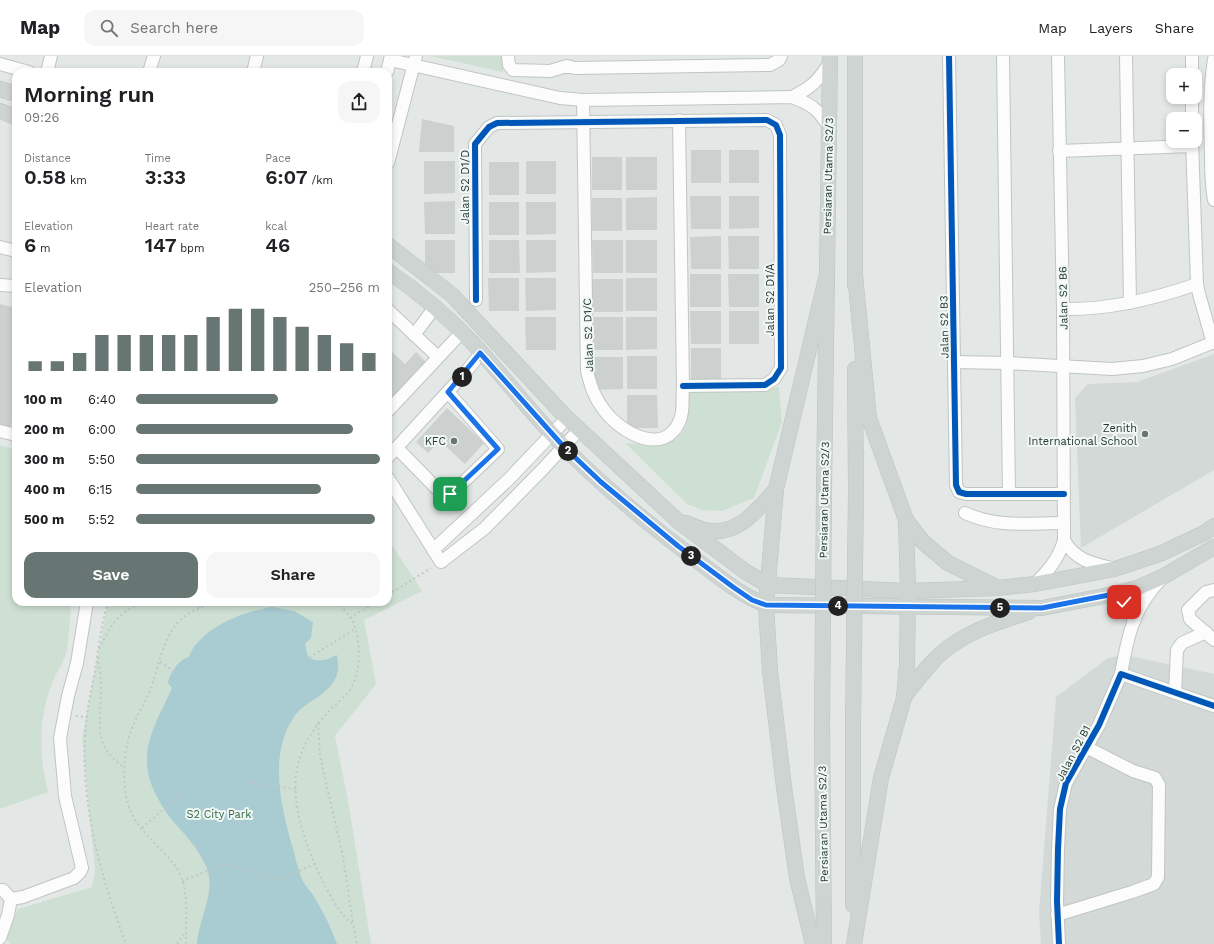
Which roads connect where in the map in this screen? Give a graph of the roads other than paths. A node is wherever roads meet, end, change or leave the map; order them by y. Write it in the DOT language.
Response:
graph roads {
  1 [pos="51,56"];
  2 [pos="154,56"];
  3 [pos="257,56"];
  4 [pos="367,56"];
  5 [pos="508,56"];
  6 [pos="855,56"];
  7 [pos="949,56"];
  8 [pos="1003,56"];
  9 [pos="1058,56"];
  10 [pos="1126,56"];
  11 [pos="1192,56"];
  12 [pos="780,58"];
  13 [pos="1214,59"];
  14 [pos="830,60"];
  15 [pos="415,61"];
  16 [pos="566,61"];
  17 [pos="675,61"];
  18 [pos="732,61"];
  19 [pos="622,62"];
  20 [pos="389,63"];
  21 [pos="0,64"];
  22 [pos="14,68"];
  23 [pos="48,68"];
  24 [pos="150,68"];
  25 [pos="254,68"];
  26 [pos="364,68"];
  27 [pos="1192,68"];
  28 [pos="0,89"];
  29 [pos="12,93"];
  30 [pos="792,97"];
  31 [pos="584,100"];
  32 [pos="0,112"];
  33 [pos="12,116"];
  34 [pos="679,120"];
  35 [pos="584,122"];
  36 [pos="776,125"];
  37 [pos="829,127"];
  38 [pos="1166,146"];
  39 [pos="392,147"];
  40 [pos="1192,148"];
  41 [pos="1127,149"];
  42 [pos="1059,151"];
  43 [pos="1214,200"];
  44 [pos="0,247"];
  45 [pos="392,248"];
  46 [pos="12,250"];
  47 [pos="392,274"];
  48 [pos="827,274"];
  49 [pos="855,275"];
  50 [pos="1197,284"];
  51 [pos="0,285"];
  52 [pos="12,286"];
  53 [pos="476,300"];
  54 [pos="1130,303"];
  55 [pos="435,307"];
  56 [pos="1063,309"];
  57 [pos="392,314"];
  58 [pos="462,332"];
  59 [pos="414,335"];
  60 [pos="1214,343"];
  61 [pos="480,353"];
  62 [pos="438,357"];
  63 [pos="955,362"];
  64 [pos="1008,362"];
  65 [pos="1064,366"];
  66 [pos="682,386"];
  67 [pos="448,392"];
  68 [pos="392,407"];
  69 [pos="567,418"];
  70 [pos="579,430"];
  71 [pos="0,431"];
  72 [pos="12,433"];
  73 [pos="552,434"];
  74 [pos="564,447"];
  75 [pos="397,448"];
  76 [pos="392,453"];
  77 [pos="392,484"];
  78 [pos="776,489"];
  79 [pos="1009,494"];
  80 [pos="1064,494"];
  81 [pos="965,513"];
  82 [pos="906,520"];
  83 [pos="678,521"];
  84 [pos="1064,523"];
  85 [pos="1214,526"];
  86 [pos="1064,540"];
  87 [pos="1214,547"];
  88 [pos="433,550"];
  89 [pos="1115,568"];
  90 [pos="1164,576"];
  91 [pos="1035,584"];
  92 [pos="768,585"];
  93 [pos="997,588"];
  94 [pos="1214,590"];
  95 [pos="908,591"];
  96 [pos="1109,595"];
  97 [pos="766,605"];
  98 [pos="87,606"];
  99 [pos="908,607"];
  100 [pos="1042,608"];
  101 [pos="1134,620"];
  102 [pos="1210,636"];
  103 [pos="1121,674"];
  104 [pos="1175,693"];
  105 [pos="904,698"];
  106 [pos="1214,706"];
  107 [pos="1086,747"];
  108 [pos="0,890"];
  109 [pos="11,899"];
  110 [pos="1057,915"];
  111 [pos="0,938"];
  112 [pos="813,944"];
  113 [pos="824,944"];
  114 [pos="853,944"];
  115 [pos="1059,944"];
  1 -- 23 [label="street"];
  2 -- 24 [label="street"];
  3 -- 25 [label="street"];
  4 -- 26 [label="street"];
  5 -- 16 [label="street"];
  6 -- 49 [label="main road"];
  7 -- 63 [label="street, Jalan S2 B3"];
  8 -- 64 [label="street"];
  9 -- 42 [label="street, Jalan S2 B6"];
  10 -- 41 [label="street"];
  11 -- 27 [label="street"];
  12 -- 18 [label="street"];
  13 -- 43 [label="street"];
  14 -- 30 [label="street"];
  14 -- 37 [label="main road, Persiaran Utama S2/3"];
  15 -- 20 [label="street"];
  15 -- 31 [label="street"];
  15 -- 39 [label="street"];
  16 -- 19 [label="street"];
  17 -- 18 [label="street"];
  17 -- 19 [label="street"];
  21 -- 22 [label="street"];
  28 -- 29 [label="main road"];
  30 -- 31 [label="street"];
  30 -- 37 [label="street"];
  31 -- 35 [label="street, Jalan S2 D1/C"];
  32 -- 33 [label="main road"];
  34 -- 35 [label="street, Jalan S2 D1/D"];
  34 -- 36 [label="street, Jalan S2 D1/D"];
  34 -- 66 [label="street, Jalan S2 D1/C"];
  35 -- 53 [label="street, Jalan S2 D1/D"];
  35 -- 66 [label="street, Jalan S2 D1/C"];
  36 -- 66 [label="street, Jalan S2 D1/A"];
  37 -- 48 [label="main road, Persiaran Utama S2/3"];
  38 -- 41 [label="street"];
  40 -- 50 [label="street"];
  41 -- 42 [label="street"];
  41 -- 54 [label="street"];
  42 -- 56 [label="street, Jalan S2 B6"];
  44 -- 46 [label="street"];
  45 -- 69 [label="main road"];
  47 -- 55 [label="main road"];
  48 -- 78 [label="main road"];
  48 -- 113 [label="main road, Persiaran Utama S2/3, bridge"];
  49 -- 82 [label="main road"];
  49 -- 114 [label="main road, bridge"];
  50 -- 54 [label="street"];
  50 -- 60 [label="street"];
  51 -- 52 [label="street"];
  54 -- 56 [label="street"];
  55 -- 58 [label="main road"];
  55 -- 59 [label="street"];
  56 -- 65 [label="street, Jalan S2 B6"];
  57 -- 59 [label="street"];
  58 -- 61 [label="main road"];
  58 -- 62 [label="street"];
  59 -- 62 [label="street"];
  60 -- 65 [label="street"];
  61 -- 67 [label="street"];
  61 -- 73 [label="main road"];
  62 -- 68 [label="street"];
  63 -- 64 [label="street"];
  63 -- 79 [label="street, Jalan S2 B3"];
  64 -- 65 [label="street"];
  64 -- 79 [label="street"];
  65 -- 80 [label="street, Jalan S2 B6"];
  67 -- 75 [label="street"];
  67 -- 75 [label="street"];
  69 -- 70 [label="main road"];
  69 -- 73 [label="street"];
  70 -- 74 [label="street"];
  70 -- 83 [label="main road"];
  71 -- 72 [label="street"];
  73 -- 74 [label="main road"];
  73 -- 88 [label="street"];
  74 -- 88 [label="street"];
  74 -- 97 [label="main road"];
  75 -- 76 [label="street"];
  77 -- 88 [label="street"];
  78 -- 83 [label="main road"];
  78 -- 92 [label="main road"];
  79 -- 80 [label="street, Jalan S2 B3"];
  80 -- 84 [label="street, Jalan S2 B6"];
  81 -- 84 [label="street"];
  82 -- 93 [label="main road"];
  82 -- 95 [label="main road"];
  83 -- 92 [label="main road"];
  84 -- 86 [label="street, Jalan S2 B6"];
  85 -- 89 [label="main road"];
  86 -- 89 [label="street"];
  86 -- 91 [label="street, Jalan S2 B6"];
  87 -- 90 [label="main road"];
  89 -- 91 [label="main road"];
  90 -- 96 [label="main road"];
  90 -- 101 [label="street, Jalan S2 B1"];
  91 -- 93 [label="main road"];
  92 -- 95 [label="main road"];
  92 -- 97 [label="main road"];
  93 -- 95 [label="main road"];
  94 -- 102 [label="street"];
  95 -- 99 [label="main road"];
  96 -- 100 [label="main road"];
  96 -- 101 [label="street"];
  97 -- 99 [label="main road"];
  97 -- 112 [label="main road"];
  98 -- 109 [label="street"];
  99 -- 100 [label="main road"];
  99 -- 105 [label="main road"];
  100 -- 105 [label="main road"];
  101 -- 103 [label="street, Jalan S2 B1"];
  102 -- 104 [label="street"];
  103 -- 104 [label="street"];
  103 -- 107 [label="street, Jalan S2 B1"];
  104 -- 106 [label="street"];
  105 -- 114 [label="main road"];
  107 -- 110 [label="street, Jalan S2 B1"];
  107 -- 110 [label="street"];
  108 -- 109 [label="street"];
  109 -- 111 [label="street"];
  110 -- 115 [label="street, Jalan S2 B1"];
}
